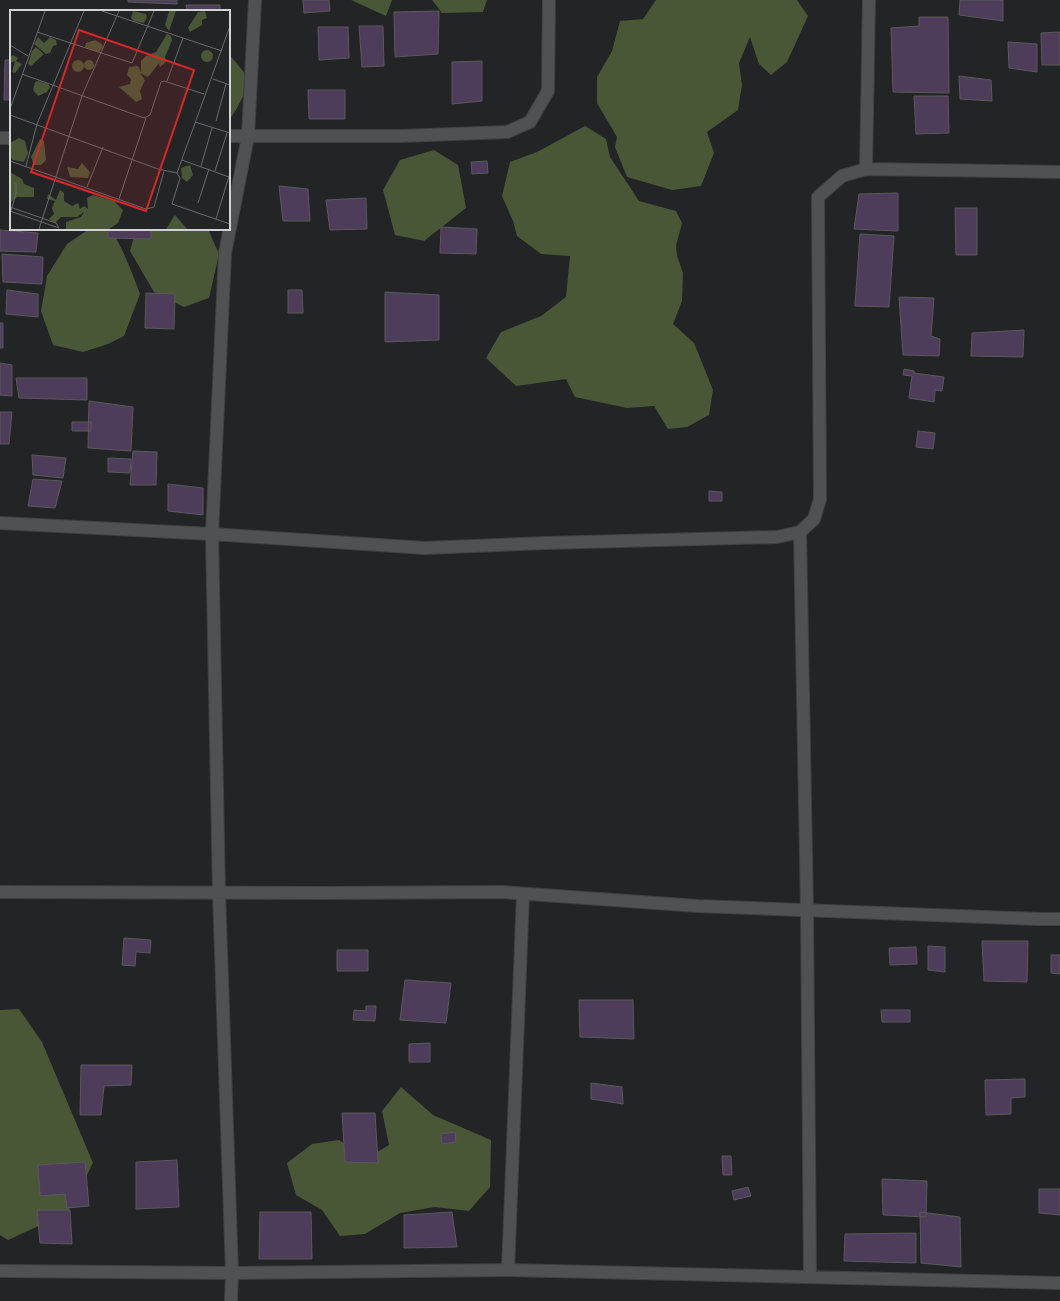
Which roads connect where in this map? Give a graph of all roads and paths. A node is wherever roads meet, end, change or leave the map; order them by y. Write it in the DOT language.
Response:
graph roads {
  1 [pos="255,0"];
  2 [pos="550,0"];
  3 [pos="869,0"];
  4 [pos="230,136"];
  5 [pos="248,136"];
  6 [pos="866,170"];
  7 [pos="1060,172"];
  8 [pos="230,228"];
  9 [pos="230,230"];
  10 [pos="0,523"];
  11 [pos="800,532"];
  12 [pos="212,534"];
  13 [pos="0,892"];
  14 [pos="219,892"];
  15 [pos="523,894"];
  16 [pos="807,911"];
  17 [pos="1060,919"];
  18 [pos="508,1270"];
  19 [pos="0,1271"];
  20 [pos="232,1273"];
  21 [pos="810,1276"];
  22 [pos="1060,1283"];
  23 [pos="231,1301"];
  1 -- 5 [label="street"];
  2 -- 5 [label="street"];
  3 -- 6 [label="street"];
  4 -- 5 [label="street"];
  5 -- 8 [label="street"];
  6 -- 7 [label="street"];
  6 -- 11 [label="street"];
  9 -- 12 [label="street"];
  10 -- 12 [label="street"];
  11 -- 12 [label="street"];
  11 -- 16 [label="street"];
  12 -- 14 [label="street"];
  13 -- 14 [label="street"];
  14 -- 15 [label="street"];
  14 -- 20 [label="street"];
  15 -- 16 [label="street"];
  15 -- 18 [label="street"];
  16 -- 17 [label="street"];
  16 -- 21 [label="street"];
  18 -- 20 [label="street"];
  18 -- 21 [label="street"];
  19 -- 20 [label="street"];
  20 -- 23 [label="street"];
  21 -- 22 [label="street"];
}
